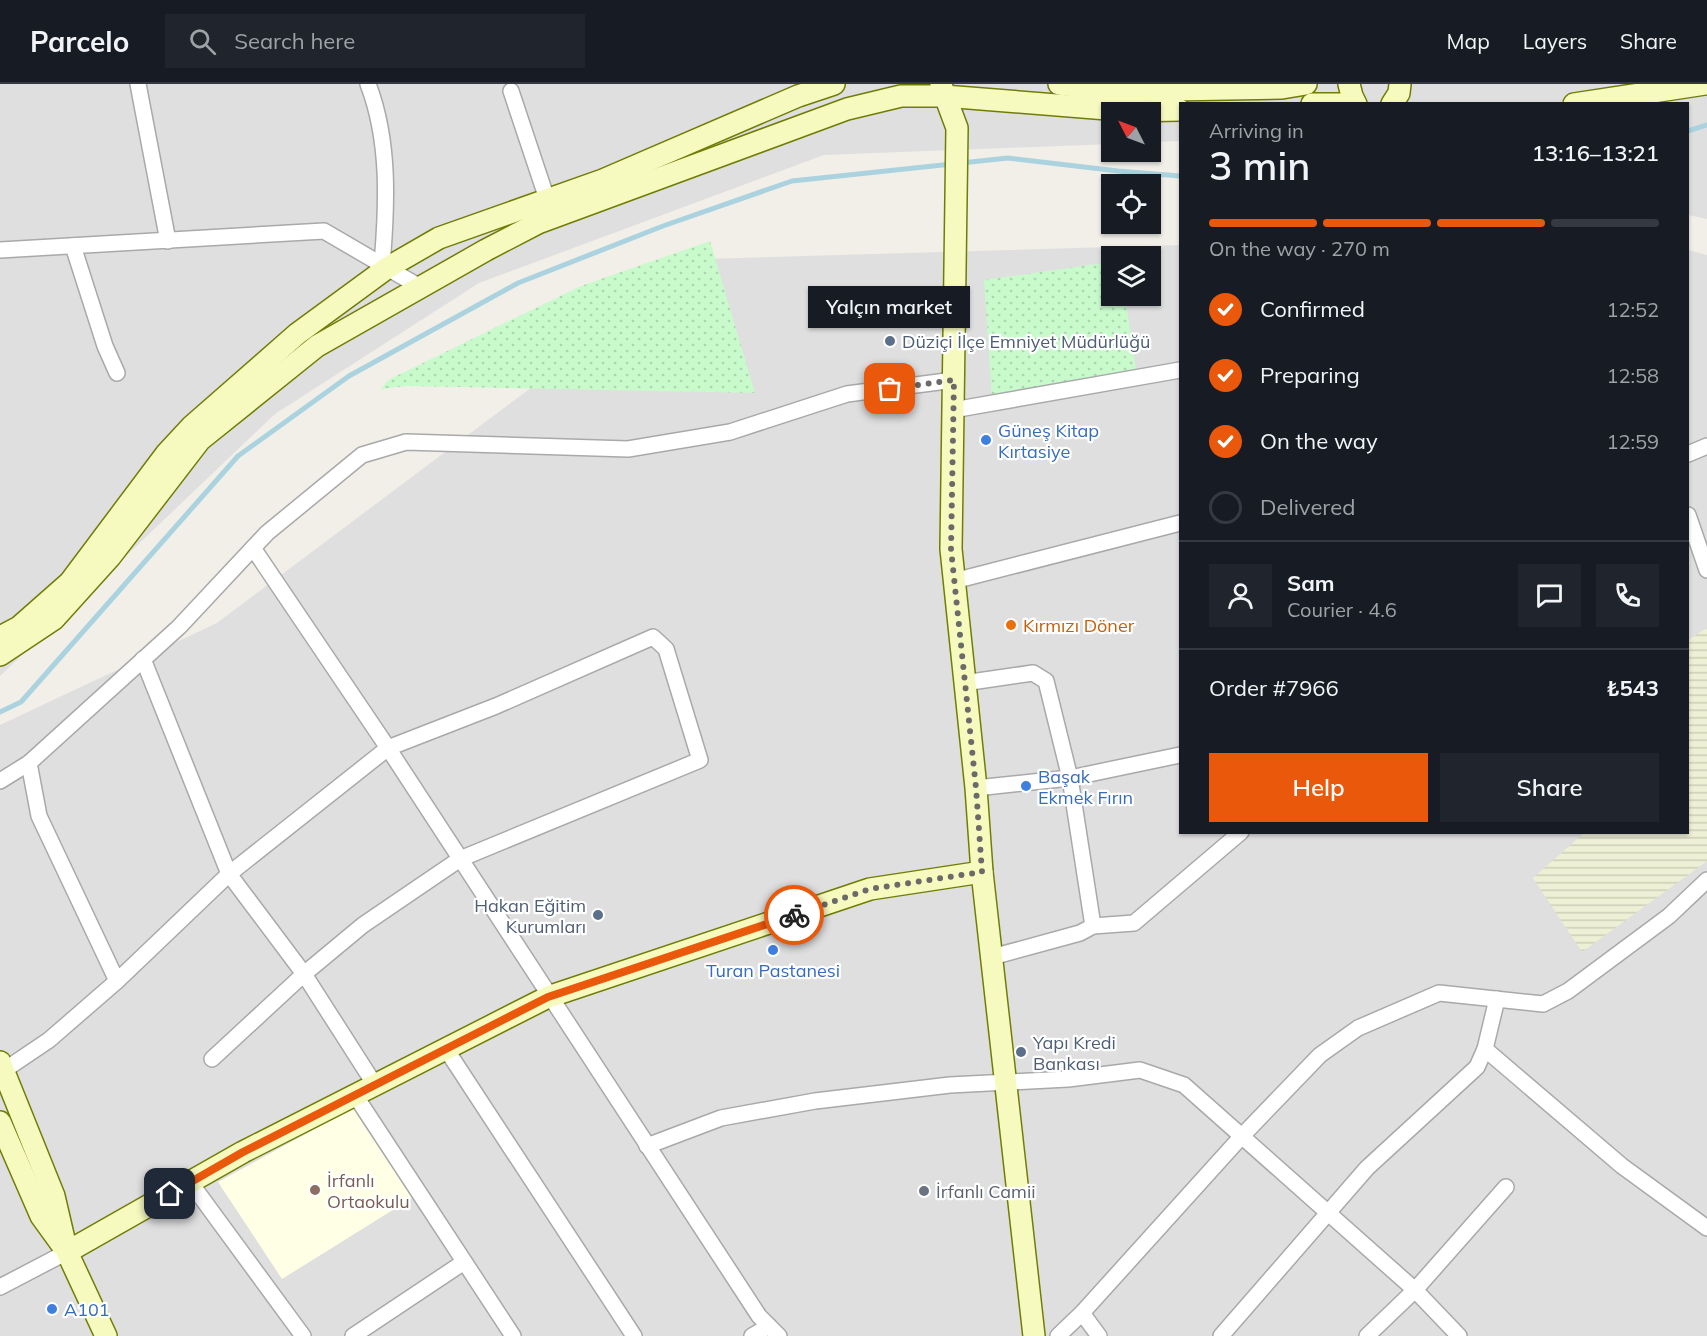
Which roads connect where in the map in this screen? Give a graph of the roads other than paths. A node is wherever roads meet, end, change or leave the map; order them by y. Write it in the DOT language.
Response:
graph roads {
  1 [pos="138,84"];
  2 [pos="368,84"];
  3 [pos="834,84"];
  4 [pos="1059,84"];
  5 [pos="1306,84"];
  6 [pos="1349,84"];
  7 [pos="1705,84"];
  8 [pos="943,90"];
  9 [pos="511,91"];
  10 [pos="1355,102"];
  11 [pos="1587,102"];
  12 [pos="1179,110"];
  13 [pos="547,199"];
  14 [pos="168,241"];
  15 [pos="73,246"];
  16 [pos="0,250"];
  17 [pos="385,266"];
  18 [pos="420,287"];
  19 [pos="1179,370"];
  20 [pos="117,373"];
  21 [pos="954,380"];
  22 [pos="953,410"];
  23 [pos="1707,446"];
  24 [pos="1689,454"];
  25 [pos="1689,518"];
  26 [pos="1179,523"];
  27 [pos="253,548"];
  28 [pos="1707,570"];
  29 [pos="954,581"];
  30 [pos="0,637"];
  31 [pos="0,655"];
  32 [pos="143,659"];
  33 [pos="964,683"];
  34 [pos="388,748"];
  35 [pos="1179,755"];
  36 [pos="29,763"];
  37 [pos="1070,778"];
  38 [pos="0,781"];
  39 [pos="976,788"];
  40 [pos="1239,834"];
  41 [pos="460,859"];
  42 [pos="982,872"];
  43 [pos="229,874"];
  44 [pos="1707,880"];
  45 [pos="1092,926"];
  46 [pos="992,957"];
  47 [pos="304,974"];
  48 [pos="117,981"];
  49 [pos="548,997"];
  50 [pos="1497,999"];
  51 [pos="1485,1048"];
  52 [pos="446,1049"];
  53 [pos="212,1059"];
  54 [pos="2,1067"];
  55 [pos="1005,1081"];
  56 [pos="375,1085"];
  57 [pos="355,1095"];
  58 [pos="0,1122"];
  59 [pos="1241,1137"];
  60 [pos="647,1146"];
  61 [pos="190,1182"];
  62 [pos="1506,1187"];
  63 [pos="1328,1214"];
  64 [pos="1707,1228"];
  65 [pos="67,1252"];
  66 [pos="464,1262"];
  67 [pos="0,1287"];
  68 [pos="1415,1290"];
  69 [pos="1082,1313"];
  70 [pos="774,1331"];
  71 [pos="106,1336"];
  72 [pos="303,1336"];
  73 [pos="354,1336"];
  74 [pos="513,1336"];
  75 [pos="634,1336"];
  76 [pos="752,1336"];
  77 [pos="1034,1336"];
  78 [pos="1058,1336"];
  79 [pos="1098,1336"];
  80 [pos="1221,1336"];
  81 [pos="1367,1336"];
  82 [pos="1459,1336"];
  1 -- 14 [label="street"];
  2 -- 17 [label="street"];
  3 -- 13 [label="street"];
  4 -- 5 [label="street"];
  6 -- 10 [label="street"];
  7 -- 11 [label="street"];
  8 -- 12 [label="street"];
  8 -- 18 [label="street"];
  8 -- 21 [label="street"];
  9 -- 13 [label="street"];
  13 -- 17 [label="street"];
  14 -- 15 [label="street"];
  14 -- 17 [label="street"];
  15 -- 16 [label="street"];
  15 -- 20 [label="street"];
  17 -- 18 [label="street"];
  17 -- 30 [label="street"];
  18 -- 31 [label="street"];
  19 -- 22 [label="street"];
  21 -- 22 [label="street"];
  21 -- 27 [label="street"];
  22 -- 29 [label="street"];
  23 -- 24 [label="street"];
  25 -- 28 [label="street"];
  26 -- 29 [label="street"];
  27 -- 32 [label="street"];
  27 -- 34 [label="street"];
  29 -- 33 [label="street"];
  32 -- 36 [label="street"];
  32 -- 43 [label="street"];
  33 -- 37 [label="street"];
  33 -- 39 [label="street"];
  34 -- 41 [label="street"];
  34 -- 41 [label="street"];
  34 -- 43 [label="street"];
  35 -- 37 [label="street"];
  36 -- 38 [label="street"];
  36 -- 48 [label="street"];
  37 -- 39 [label="street"];
  37 -- 45 [label="street"];
  39 -- 42 [label="street"];
  40 -- 45 [label="street"];
  41 -- 47 [label="street"];
  41 -- 49 [label="street"];
  42 -- 46 [label="street"];
  42 -- 49 [label="street"];
  43 -- 47 [label="street"];
  43 -- 48 [label="street"];
  44 -- 50 [label="street"];
  45 -- 46 [label="street"];
  46 -- 55 [label="street"];
  47 -- 53 [label="street"];
  47 -- 56 [label="street"];
  48 -- 54 [label="street"];
  49 -- 52 [label="street"];
  49 -- 60 [label="street"];
  50 -- 51 [label="street"];
  50 -- 59 [label="street"];
  51 -- 63 [label="street"];
  51 -- 64 [label="street"];
  52 -- 56 [label="street"];
  52 -- 75 [label="street"];
  54 -- 65 [label="street"];
  55 -- 59 [label="street"];
  55 -- 60 [label="street"];
  55 -- 77 [label="street"];
  56 -- 57 [label="street"];
  57 -- 61 [label="street"];
  57 -- 66 [label="street"];
  58 -- 65 [label="street"];
  59 -- 63 [label="street"];
  59 -- 69 [label="street"];
  60 -- 70 [label="street"];
  61 -- 65 [label="street"];
  61 -- 72 [label="street"];
  62 -- 68 [label="street"];
  63 -- 68 [label="street"];
  63 -- 80 [label="street"];
  65 -- 67 [label="street"];
  65 -- 71 [label="street"];
  66 -- 73 [label="street"];
  66 -- 74 [label="street"];
  68 -- 81 [label="street"];
  68 -- 82 [label="street"];
  69 -- 78 [label="street"];
  69 -- 79 [label="street"];
  70 -- 76 [label="street"];
}
